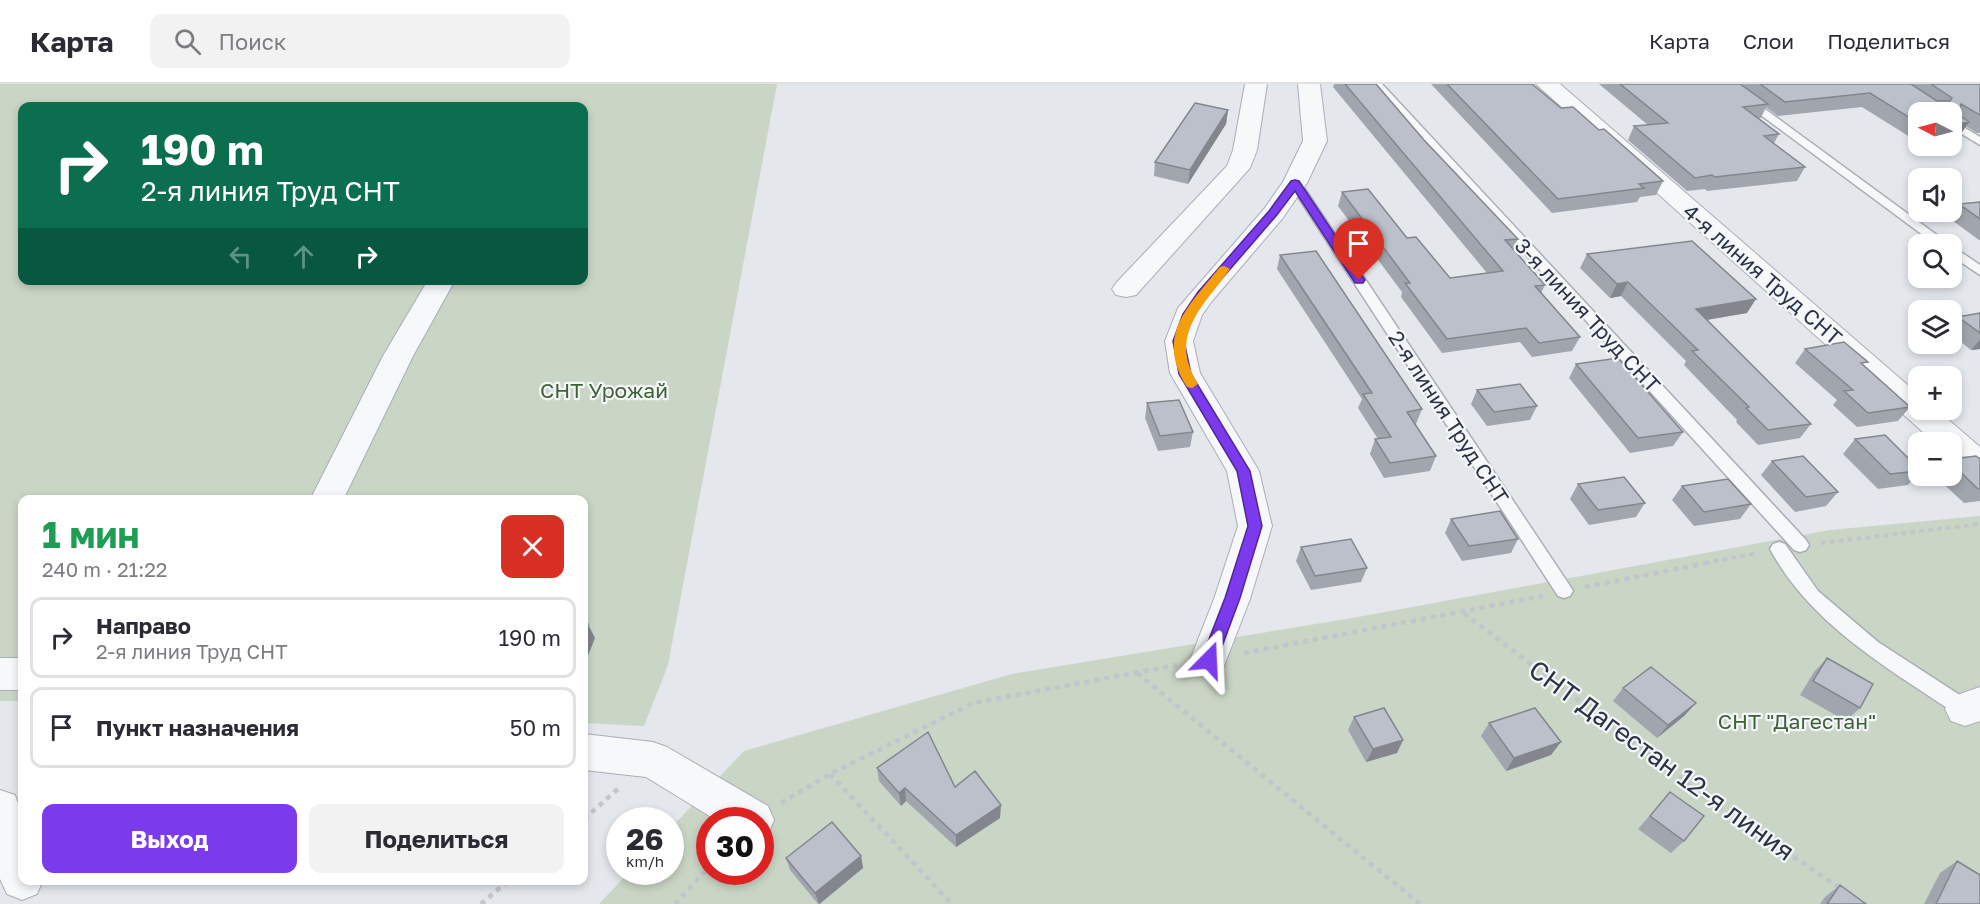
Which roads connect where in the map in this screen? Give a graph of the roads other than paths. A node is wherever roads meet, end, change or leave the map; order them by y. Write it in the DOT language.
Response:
graph roads {
  1 [pos="1256,84"];
  2 [pos="1310,84"];
  3 [pos="1376,84"];
  4 [pos="1547,84"];
  5 [pos="1724,84"];
  6 [pos="1962,130"];
  7 [pos="1980,142"];
  8 [pos="1295,183"];
  9 [pos="1929,234"];
  10 [pos="1962,258"];
  11 [pos="1980,271"];
  12 [pos="439,285"];
  13 [pos="1126,288"];
  14 [pos="1980,465"];
  15 [pos="328,495"];
  16 [pos="1800,545"];
  17 [pos="1779,549"];
  18 [pos="1564,591"];
  19 [pos="1209,660"];
  20 [pos="0,674"];
  21 [pos="18,674"];
  22 [pos="1973,706"];
  23 [pos="588,752"];
  24 [pos="731,807"];
  25 [pos="0,809"];
  26 [pos="18,865"];
  27 [pos="24,885"];
  28 [pos="30,904"];
  1 -- 13 [label="street"];
  2 -- 8 [label="street"];
  3 -- 16 [label="lane, 3-я линия Труд СНТ"];
  4 -- 14 [label="street, 4-я линия Труд СНТ"];
  5 -- 9 [label="lane"];
  6 -- 7 [label="lane"];
  8 -- 18 [label="lane, 2-я линия Труд СНТ"];
  8 -- 19 [label="street"];
  10 -- 11 [label="lane"];
  12 -- 15 [label="street"];
  17 -- 22 [label="lane"];
  20 -- 21 [label="street"];
  23 -- 24 [label="street"];
  25 -- 26 [label="street"];
  27 -- 28 [label="street"];
}
